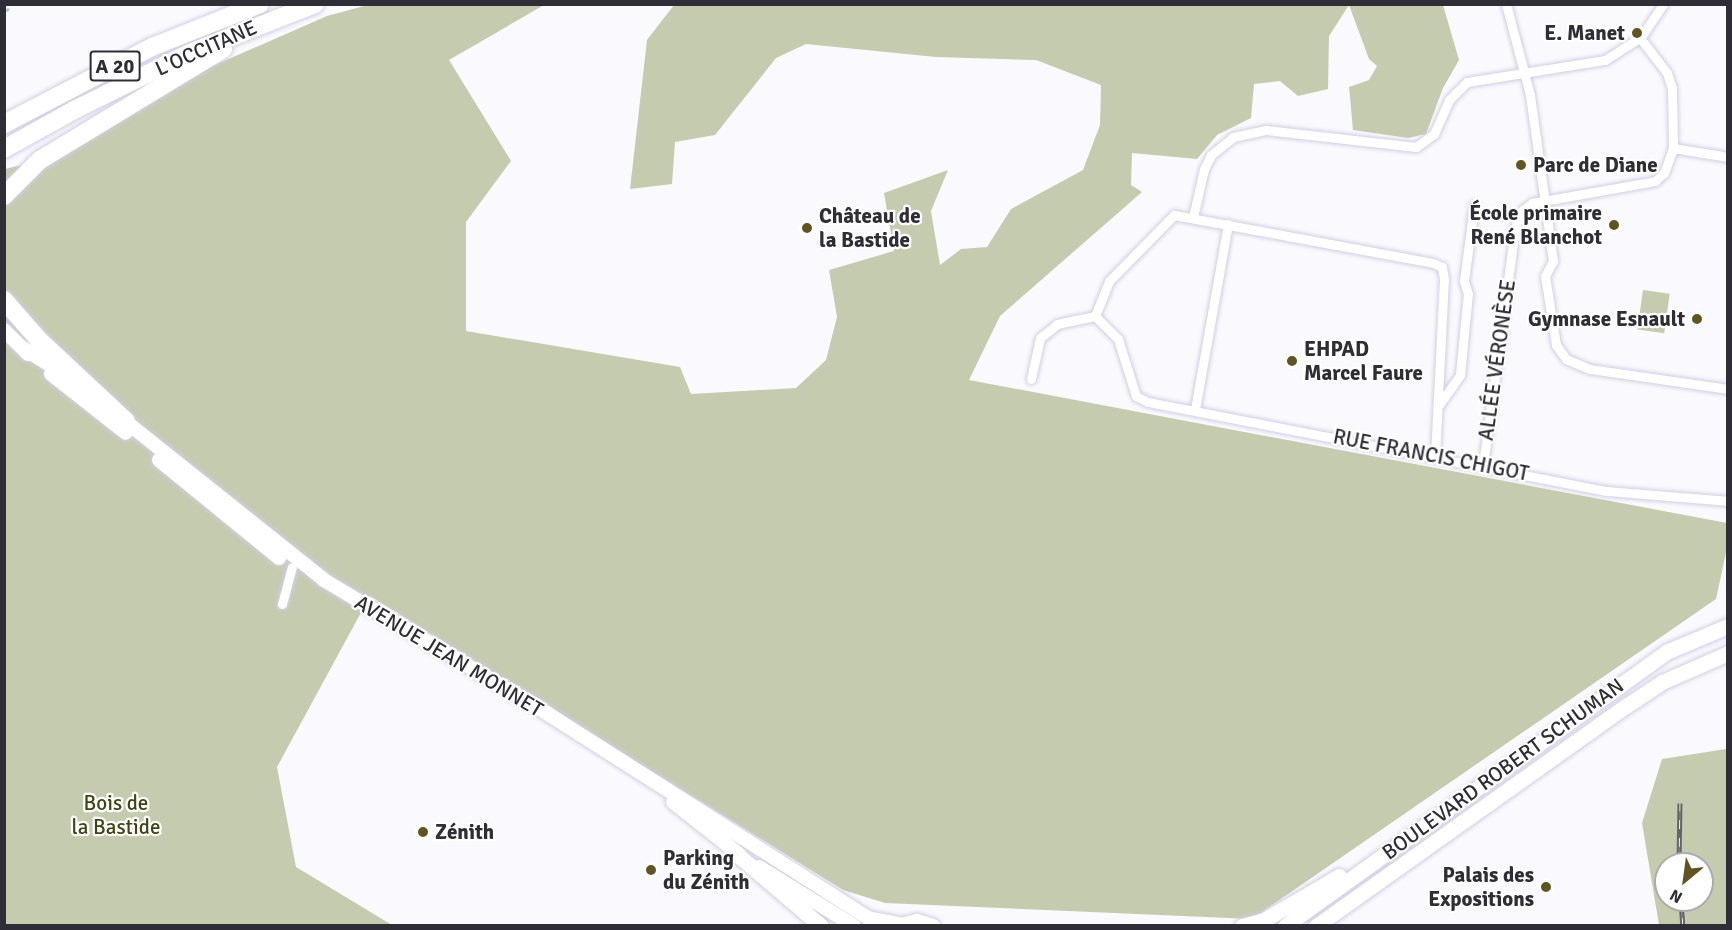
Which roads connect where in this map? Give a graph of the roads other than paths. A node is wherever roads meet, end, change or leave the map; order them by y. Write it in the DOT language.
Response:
graph roads {
  1 [pos="315,4"];
  2 [pos="1506,4"];
  3 [pos="1663,4"];
  4 [pos="264,13"];
  5 [pos="1640,38"];
  6 [pos="1526,73"];
  7 [pos="4,124"];
  8 [pos="1673,148"];
  9 [pos="4,149"];
  10 [pos="1728,157"];
  11 [pos="4,196"];
  12 [pos="1545,202"];
  13 [pos="1474,205"];
  14 [pos="1193,217"];
  15 [pos="1228,224"];
  16 [pos="4,300"];
  17 [pos="1095,316"];
  18 [pos="4,330"];
  19 [pos="23,348"];
  20 [pos="1031,379"];
  21 [pos="1728,389"];
  22 [pos="1439,405"];
  23 [pos="1195,409"];
  24 [pos="126,421"];
  25 [pos="1435,456"];
  26 [pos="1483,465"];
  27 [pos="1728,501"];
  28 [pos="292,567"];
  29 [pos="282,604"];
  30 [pos="1728,626"];
  31 [pos="1728,653"];
  32 [pos="1417,831"];
  33 [pos="732,850"];
  34 [pos="1373,885"];
  35 [pos="898,925"];
  36 [pos="821,926"];
  37 [pos="854,926"];
  38 [pos="933,926"];
  39 [pos="1242,926"];
  40 [pos="1285,926"];
  41 [pos="1316,926"];
  42 [pos="1328,926"];
  1 -- 4 [label="highway, L'OCCITANE / A 20"];
  2 -- 6 [label="street"];
  3 -- 5 [label="street"];
  4 -- 7 [label="highway, L'OCCITANE / A 20"];
  4 -- 9 [label="highway, L'OCCITANE / A 20"];
  4 -- 11 [label="highway"];
  5 -- 6 [label="street"];
  5 -- 8 [label="street"];
  6 -- 12 [label="street"];
  6 -- 14 [label="street"];
  8 -- 10 [label="street"];
  8 -- 12 [label="street, ALLÉE VÉRONÈSE"];
  12 -- 21 [label="street"];
  12 -- 26 [label="street, ALLÉE VÉRONÈSE"];
  13 -- 22 [label="street"];
  14 -- 15 [label="street"];
  14 -- 17 [label="street"];
  15 -- 22 [label="street"];
  15 -- 23 [label="street"];
  16 -- 24 [label="highway"];
  17 -- 20 [label="street"];
  17 -- 23 [label="street, RUE FRANCIS CHIGOT"];
  18 -- 19 [label="main road, AVENUE JEAN MONNET"];
  19 -- 24 [label="main road, AVENUE JEAN MONNET"];
  19 -- 28 [label="main road, AVENUE JEAN MONNET"];
  22 -- 25 [label="street"];
  23 -- 25 [label="street, RUE FRANCIS CHIGOT"];
  24 -- 35 [label="main road, AVENUE JEAN MONNET"];
  25 -- 26 [label="street, RUE FRANCIS CHIGOT"];
  26 -- 27 [label="street, RUE FRANCIS CHIGOT"];
  28 -- 29 [label="street"];
  28 -- 33 [label="main road, AVENUE JEAN MONNET"];
  30 -- 32 [label="main road, BOULEVARD ROBERT SCHUMAN"];
  31 -- 34 [label="main road, BOULEVARD ROBERT SCHUMAN"];
  32 -- 39 [label="main road"];
  32 -- 40 [label="main road, BOULEVARD ROBERT SCHUMAN"];
  33 -- 36 [label="main road"];
  33 -- 37 [label="main road, AVENUE JEAN MONNET"];
  34 -- 41 [label="main road, BOULEVARD ROBERT SCHUMAN"];
  34 -- 42 [label="main road"];
  35 -- 38 [label="main road, AVENUE JEAN MONNET"];
}
